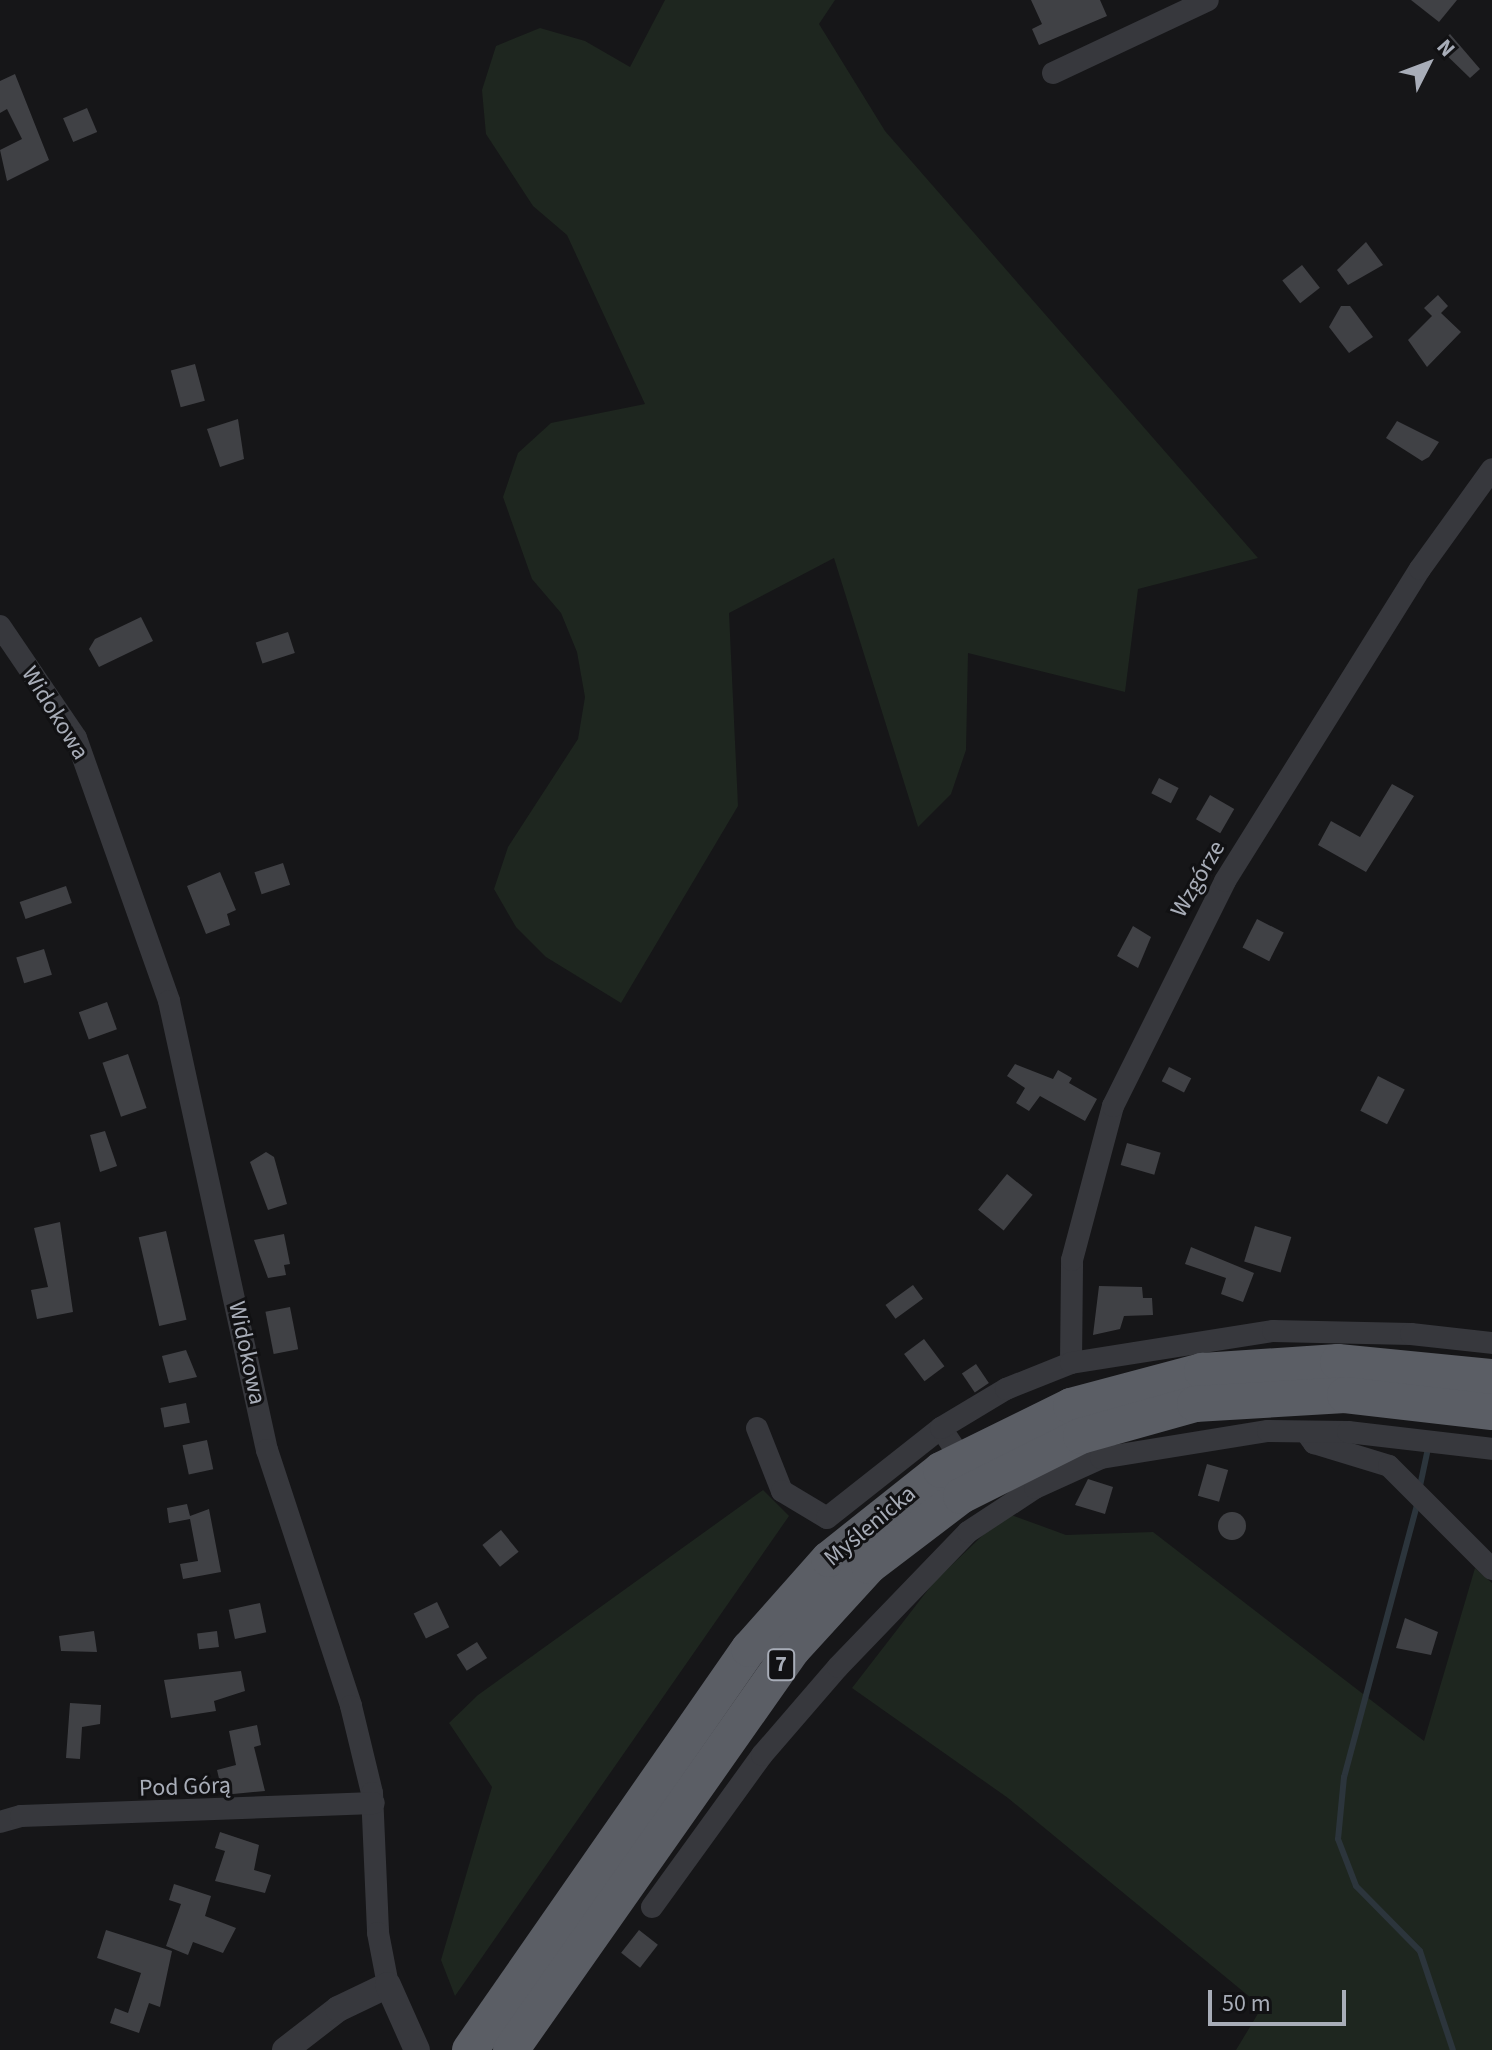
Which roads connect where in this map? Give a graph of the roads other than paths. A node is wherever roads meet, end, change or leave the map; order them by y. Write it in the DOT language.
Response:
graph roads {
  1 [pos="1208,0"];
  2 [pos="1053,73"];
  3 [pos="1492,469"];
  4 [pos="0,626"];
  5 [pos="1492,1343"];
  6 [pos="1162,1362"];
  7 [pos="1071,1363"];
  8 [pos="1492,1377"];
  9 [pos="1492,1412"];
  10 [pos="757,1428"];
  11 [pos="941,1428"];
  12 [pos="1306,1432"];
  13 [pos="1492,1449"];
  14 [pos="961,1458"];
  15 [pos="1492,1569"];
  16 [pos="374,1803"];
  17 [pos="0,1822"];
  18 [pos="652,1907"];
  19 [pos="388,1985"];
  20 [pos="413,2041"];
  21 [pos="285,2050"];
  22 [pos="470,2050"];
  23 [pos="511,2050"];
  1 -- 2 [label="street"];
  3 -- 7 [label="street, Wzgórze"];
  4 -- 16 [label="street, Widokowa"];
  5 -- 6 [label="street"];
  6 -- 7 [label="street"];
  6 -- 8 [label="highway, Myślenicka / 7"];
  6 -- 14 [label="highway, Myślenicka / 7"];
  7 -- 11 [label="street"];
  9 -- 23 [label="highway, Myślenicka / 7"];
  10 -- 11 [label="street"];
  11 -- 14 [label="street"];
  12 -- 13 [label="street"];
  12 -- 15 [label="street"];
  12 -- 18 [label="street"];
  14 -- 22 [label="highway, Myślenicka / 7"];
  16 -- 17 [label="street, Pod Górą"];
  16 -- 19 [label="street, Widokowa"];
  19 -- 20 [label="street"];
  19 -- 21 [label="street"];
}
